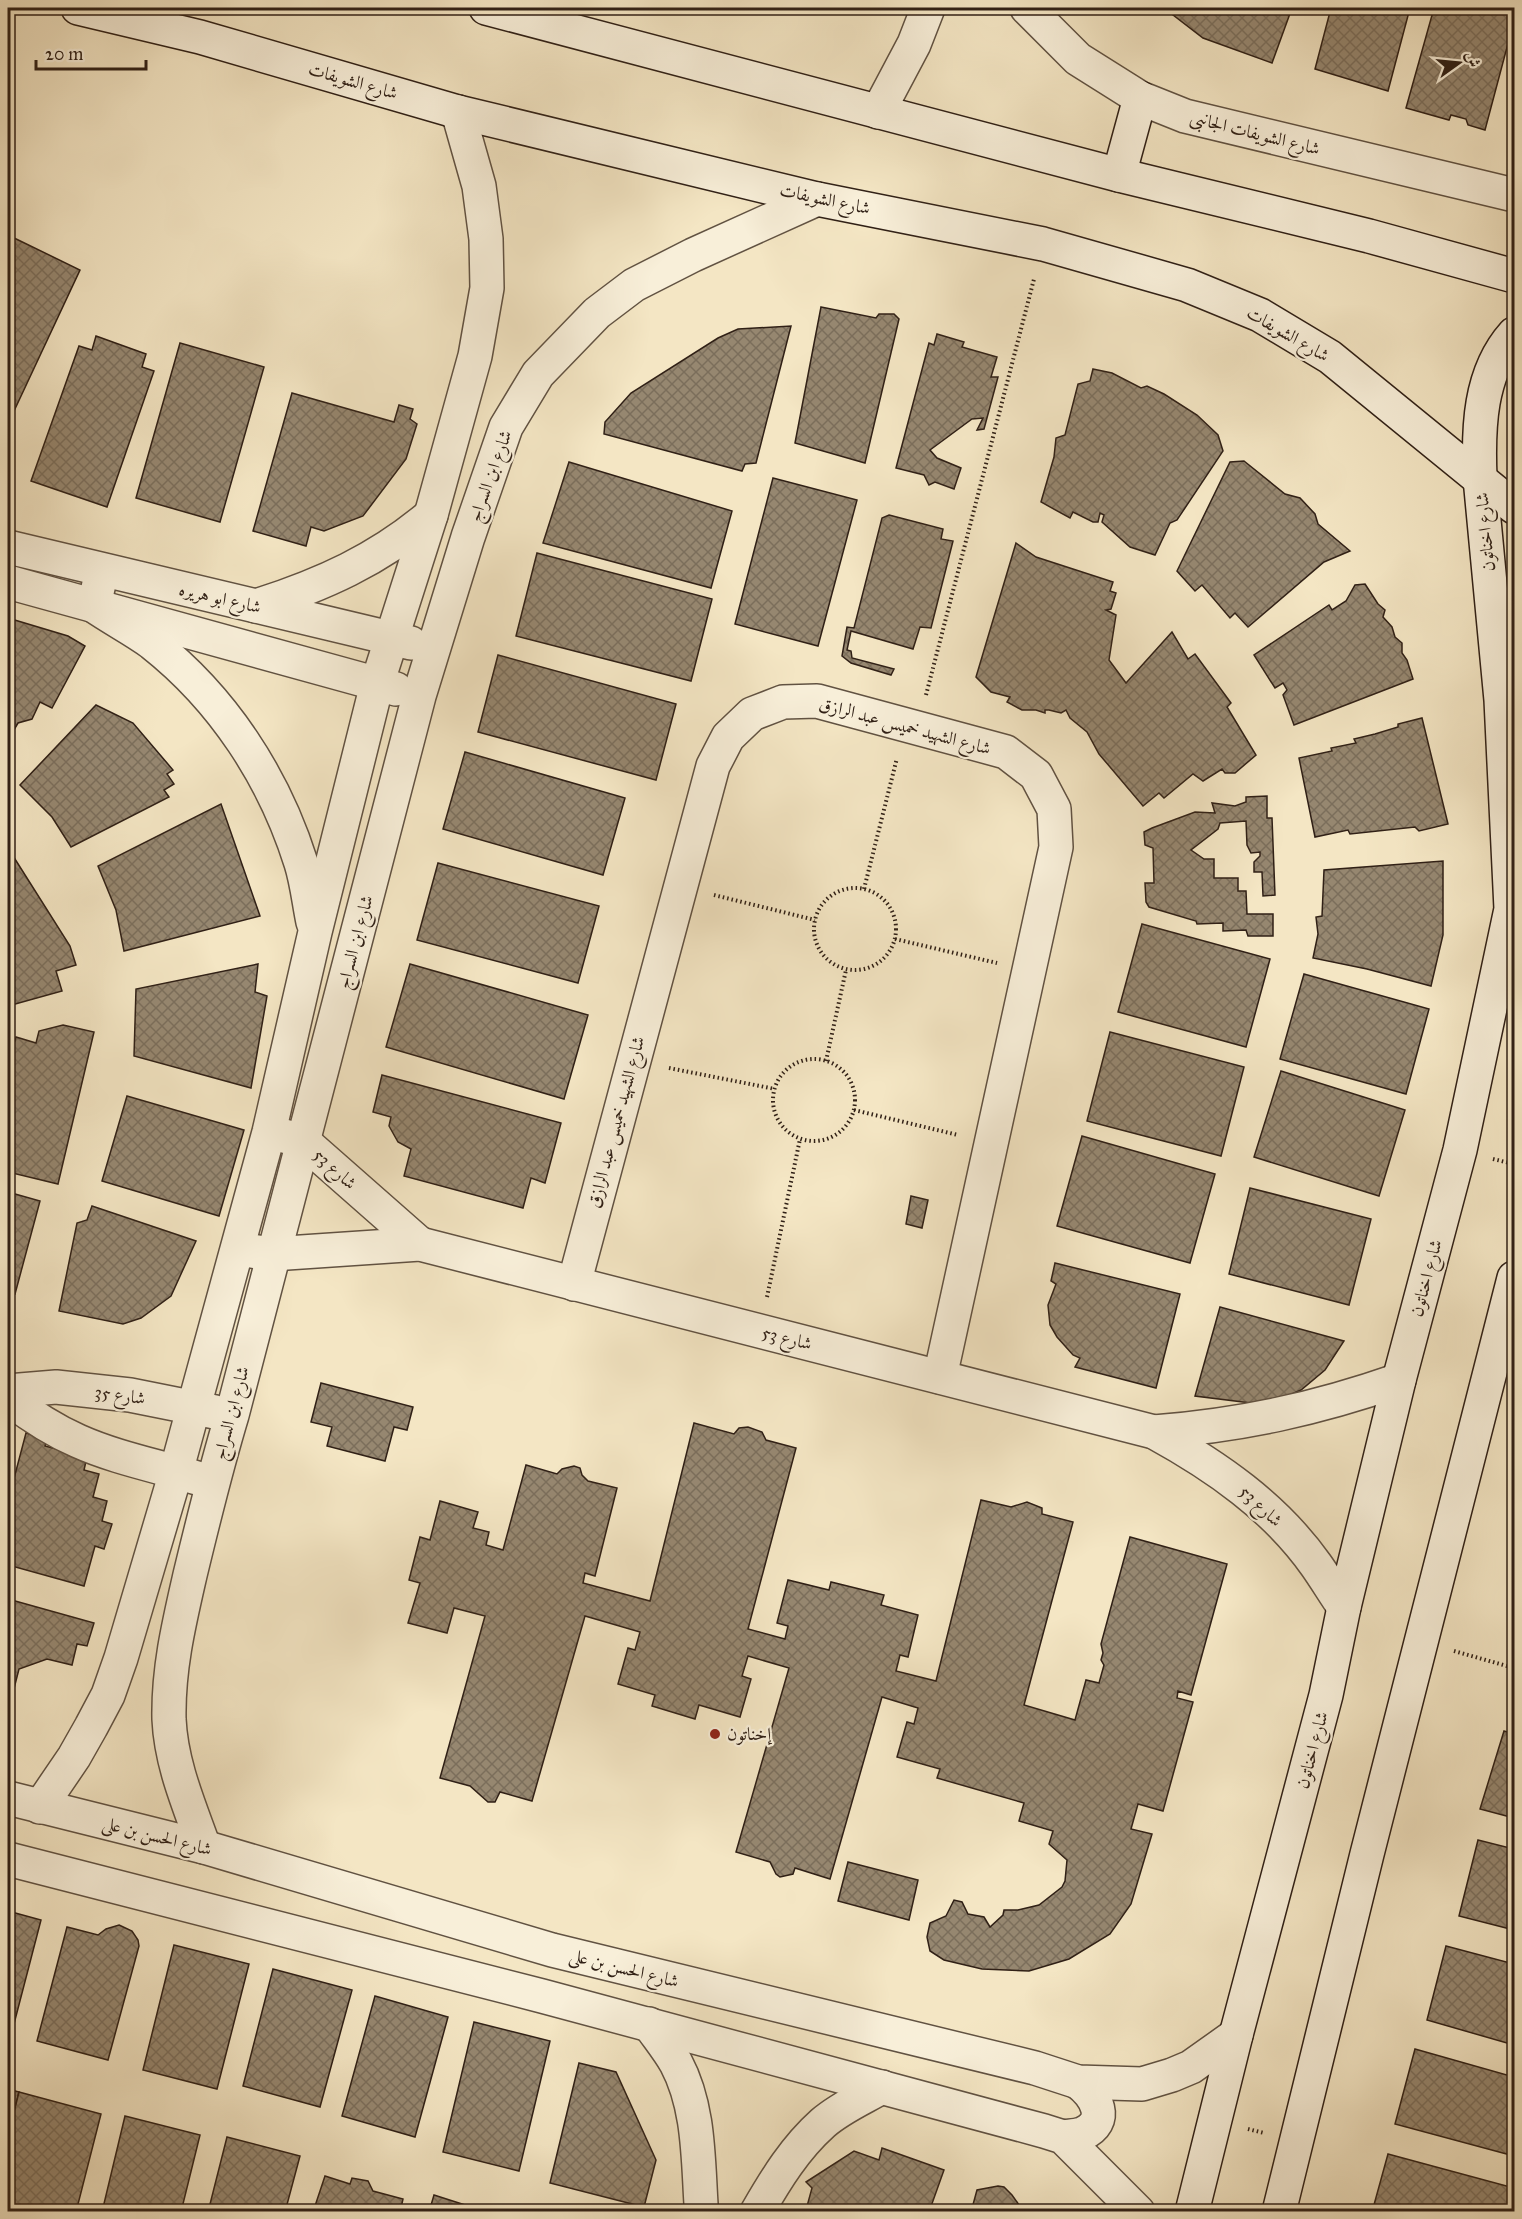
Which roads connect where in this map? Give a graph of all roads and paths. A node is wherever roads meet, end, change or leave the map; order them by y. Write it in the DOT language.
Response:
graph roads {
  1 [pos="78,8"];
  2 [pos="486,8"];
  3 [pos="928,8"];
  4 [pos="1027,8"];
  5 [pos="542,15"];
  6 [pos="1140,98"];
  7 [pos="458,112"];
  8 [pos="878,112"];
  9 [pos="1119,175"];
  10 [pos="1515,195"];
  11 [pos="817,199"];
  12 [pos="1043,244"];
  13 [pos="1515,276"];
  14 [pos="1515,334"];
  15 [pos="1480,478"];
  16 [pos="1515,507"];
  17 [pos="431,514"];
  18 [pos="8,547"];
  19 [pos="102,570"];
  20 [pos="8,582"];
  21 [pos="94,606"];
  22 [pos="255,606"];
  23 [pos="391,639"];
  24 [pos="434,647"];
  25 [pos="376,684"];
  26 [pos="419,696"];
  27 [pos="911,727"];
  28 [pos="680,886"];
  29 [pos="864,889"];
  30 [pos="1513,903"];
  31 [pos="815,920"];
  32 [pos="315,932"];
  33 [pos="895,939"];
  34 [pos="846,970"];
  35 [pos="1029,971"];
  36 [pos="633,1060"];
  37 [pos="826,1061"];
  38 [pos="774,1089"];
  39 [pos="854,1110"];
  40 [pos="269,1132"];
  41 [pos="800,1139"];
  42 [pos="303,1141"];
  43 [pos="993,1144"];
  44 [pos="420,1244"];
  45 [pos="236,1249"];
  46 [pos="272,1254"];
  47 [pos="1515,1278"];
  48 [pos="574,1284"];
  49 [pos="759,1331"];
  50 [pos="940,1377"];
  51 [pos="1399,1380"];
  52 [pos="8,1391"];
  53 [pos="8,1398"];
  54 [pos="194,1407"];
  55 [pos="232,1415"];
  56 [pos="1154,1432"];
  57 [pos="176,1472"];
  58 [pos="212,1483"];
  59 [pos="1344,1607"];
  60 [pos="1421,1642"];
  61 [pos="1515,1668"];
  62 [pos="8,1798"];
  63 [pos="40,1807"];
  64 [pos="204,1847"];
  65 [pos="8,1859"];
  66 [pos="552,1950"];
  67 [pos="542,1996"];
  68 [pos="649,2024"];
  69 [pos="1236,2035"];
  70 [pos="1078,2082"];
  71 [pos="882,2087"];
  72 [pos="1215,2121"];
  73 [pos="1063,2137"];
  74 [pos="1296,2141"];
  75 [pos="709,2209"];
  76 [pos="757,2211"];
  77 [pos="1138,2211"];
  78 [pos="1192,2211"];
  79 [pos="1279,2211"];
  1 -- 7 [label="street, شارع الشويفات"];
  2 -- 5 [label="street"];
  3 -- 8 [label="street"];
  4 -- 6 [label="street, شارع الشويفات الجانبى"];
  5 -- 8 [label="street"];
  6 -- 9 [label="street"];
  6 -- 10 [label="street, شارع الشويفات الجانبى"];
  7 -- 11 [label="street, شارع الشويفات"];
  7 -- 17 [label="street, شارع ابن السراج"];
  8 -- 9 [label="street"];
  9 -- 13 [label="street"];
  11 -- 12 [label="street, شارع الشويفات"];
  11 -- 24 [label="street, شارع ابن السراج"];
  12 -- 15 [label="street, شارع الشويفات"];
  12 -- 27 [label="path"];
  14 -- 15 [label="street, شارع اخناتون"];
  15 -- 16 [label="street, شارع الشويفات"];
  15 -- 30 [label="street, شارع اخناتون"];
  17 -- 22 [label="street"];
  17 -- 23 [label="street, شارع ابن السراج"];
  18 -- 19 [label="street, شارع ابو هريره"];
  19 -- 21 [label="street"];
  19 -- 22 [label="street, شارع ابو هريره"];
  20 -- 21 [label="street"];
  21 -- 25 [label="street"];
  21 -- 32 [label="street"];
  22 -- 23 [label="street, شارع ابو هريره"];
  23 -- 24 [label="street, شارع ابو هريره"];
  23 -- 25 [label="street, شارع ابن السراج"];
  24 -- 26 [label="street, شارع ابن السراج"];
  25 -- 26 [label="street"];
  25 -- 32 [label="street, شارع ابن السراج"];
  26 -- 42 [label="street, شارع ابن السراج"];
  27 -- 28 [label="street, شارع الشهيد خميس عبد الرازق"];
  27 -- 29 [label="path"];
  27 -- 35 [label="street, شارع الشهيد خميس عبد الرازق"];
  28 -- 31 [label="path"];
  28 -- 36 [label="street, شارع الشهيد خميس عبد الرازق"];
  29 -- 31 [label="path"];
  29 -- 33 [label="path"];
  30 -- 51 [label="street, شارع اخناتون"];
  31 -- 34 [label="path"];
  32 -- 40 [label="street, شارع ابن السراج"];
  33 -- 34 [label="path"];
  33 -- 35 [label="path"];
  34 -- 37 [label="path"];
  35 -- 43 [label="street, شارع الشهيد خميس عبد الرازق"];
  36 -- 38 [label="path"];
  36 -- 48 [label="street, شارع الشهيد خميس عبد الرازق"];
  37 -- 38 [label="path"];
  37 -- 39 [label="path"];
  38 -- 41 [label="path"];
  39 -- 41 [label="path"];
  39 -- 43 [label="path"];
  40 -- 42 [label="street, شارع 53"];
  40 -- 45 [label="street, شارع ابن السراج"];
  41 -- 49 [label="path"];
  42 -- 44 [label="street, شارع 53"];
  42 -- 46 [label="street, شارع ابن السراج"];
  43 -- 50 [label="street, شارع الشهيد خميس عبد الرازق"];
  44 -- 46 [label="street, شارع 53"];
  44 -- 48 [label="street, شارع 53"];
  45 -- 46 [label="street, شارع 53"];
  45 -- 54 [label="street, شارع ابن السراج"];
  46 -- 55 [label="street, شارع ابن السراج"];
  47 -- 60 [label="street"];
  48 -- 49 [label="street, شارع 53"];
  49 -- 50 [label="street, شارع 53"];
  50 -- 56 [label="street, شارع 53"];
  51 -- 56 [label="street, شارع 53"];
  51 -- 59 [label="street, شارع اخناتون"];
  52 -- 54 [label="street, شارع 35"];
  53 -- 57 [label="street"];
  54 -- 55 [label="street, شارع 35"];
  54 -- 57 [label="street, شارع ابن السراج"];
  55 -- 58 [label="street, شارع ابن السراج"];
  56 -- 59 [label="street, شارع 53"];
  57 -- 58 [label="street"];
  57 -- 63 [label="street, شارع ابن السراج"];
  58 -- 64 [label="street, شارع ابن السراج"];
  59 -- 69 [label="street, شارع اخناتون"];
  60 -- 61 [label="path"];
  60 -- 74 [label="street"];
  62 -- 63 [label="street, شارع الحسن بن على"];
  63 -- 64 [label="street, شارع الحسن بن على"];
  64 -- 66 [label="street, شارع الحسن بن على"];
  65 -- 67 [label="street"];
  66 -- 67 [label="street"];
  66 -- 70 [label="street, شارع الحسن بن على"];
  67 -- 68 [label="street"];
  68 -- 71 [label="street"];
  68 -- 75 [label="street"];
  69 -- 70 [label="street, شارع الحسن بن على"];
  69 -- 72 [label="street, شارع اخناتون"];
  70 -- 73 [label="street"];
  71 -- 73 [label="street"];
  71 -- 76 [label="street"];
  72 -- 74 [label="path"];
  72 -- 78 [label="street, شارع اخناتون"];
  73 -- 77 [label="street"];
  74 -- 79 [label="street"];
}
